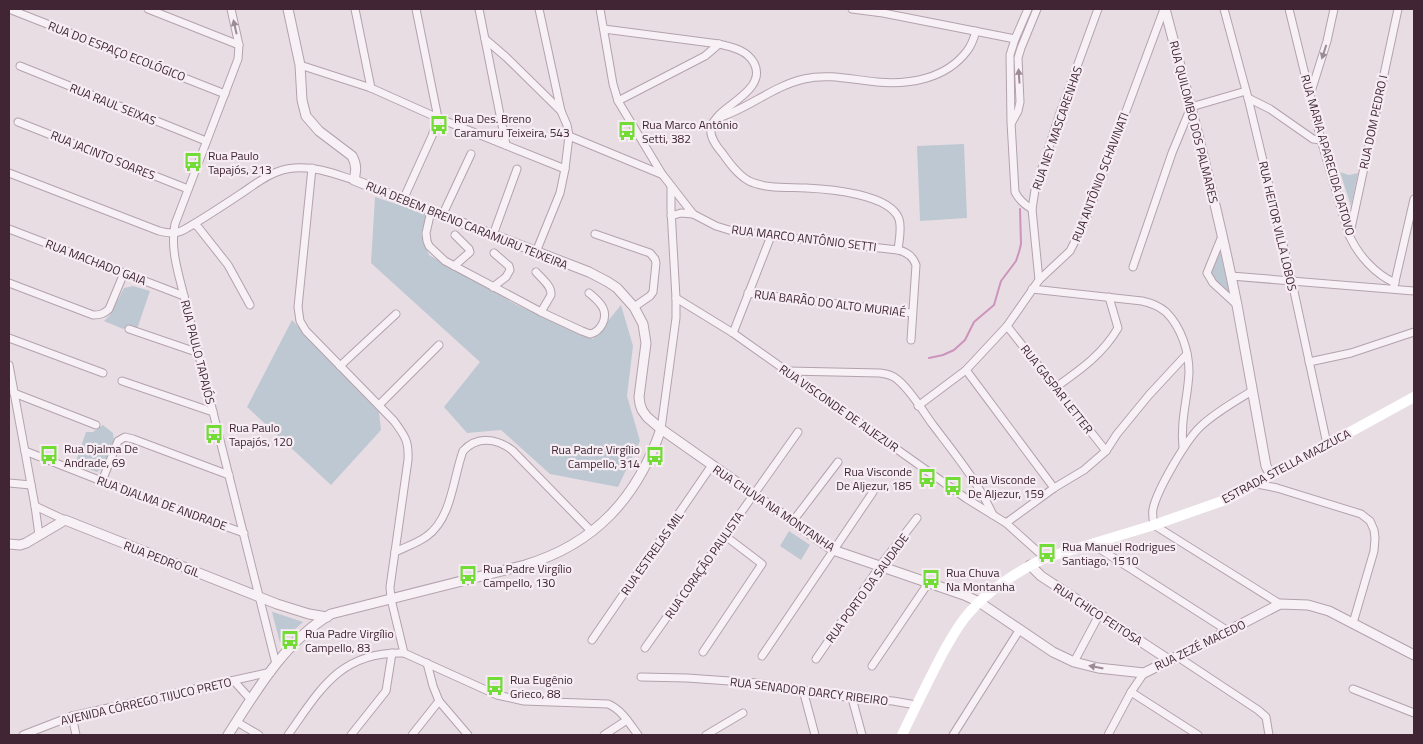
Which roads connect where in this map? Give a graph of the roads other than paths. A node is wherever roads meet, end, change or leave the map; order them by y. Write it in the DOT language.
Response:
graph roads {
  1 [pos="9,9"];
  2 [pos="148,9"];
  3 [pos="168,9"];
  4 [pos="231,9"];
  5 [pos="288,9"];
  6 [pos="293,9"];
  7 [pos="355,9"];
  8 [pos="416,9"];
  9 [pos="479,9"];
  10 [pos="539,9"];
  11 [pos="600,9"];
  12 [pos="852,9"];
  13 [pos="1028,9"];
  14 [pos="1037,9"];
  15 [pos="1098,9"];
  16 [pos="1164,9"];
  17 [pos="1224,9"];
  18 [pos="1289,9"];
  19 [pos="1334,9"];
  20 [pos="1398,9"];
  21 [pos="884,11"];
  22 [pos="170,17"];
  23 [pos="604,29"];
  24 [pos="976,31"];
  25 [pos="484,39"];
  26 [pos="1015,39"];
  27 [pos="719,44"];
  28 [pos="239,45"];
  29 [pos="20,66"];
  30 [pos="302,66"];
  31 [pos="371,88"];
  32 [pos="225,94"];
  33 [pos="1247,95"];
  34 [pos="1310,95"];
  35 [pos="618,101"];
  36 [pos="1191,107"];
  37 [pos="561,111"];
  38 [pos="438,118"];
  39 [pos="18,122"];
  40 [pos="713,122"];
  41 [pos="1011,122"];
  42 [pos="569,136"];
  43 [pos="1321,140"];
  44 [pos="206,141"];
  45 [pos="506,145"];
  46 [pos="471,154"];
  47 [pos="312,168"];
  48 [pos="517,169"];
  49 [pos="565,169"];
  50 [pos="9,173"];
  51 [pos="662,174"];
  52 [pos="354,180"];
  53 [pos="671,187"];
  54 [pos="188,189"];
  55 [pos="1414,199"];
  56 [pos="403,200"];
  57 [pos="1032,209"];
  58 [pos="430,211"];
  59 [pos="693,214"];
  60 [pos="442,216"];
  61 [pos="672,216"];
  62 [pos="194,224"];
  63 [pos="9,229"];
  64 [pos="173,234"];
  65 [pos="595,234"];
  66 [pos="455,235"];
  67 [pos="493,235"];
  68 [pos="1349,235"];
  69 [pos="771,236"];
  70 [pos="1222,236"];
  71 [pos="898,250"];
  72 [pos="536,252"];
  73 [pos="494,253"];
  74 [pos="454,266"];
  75 [pos="1133,267"];
  76 [pos="536,272"];
  77 [pos="124,273"];
  78 [pos="1231,276"];
  79 [pos="506,277"];
  80 [pos="1039,280"];
  81 [pos="1292,282"];
  82 [pos="9,283"];
  83 [pos="493,287"];
  84 [pos="1394,287"];
  85 [pos="1032,289"];
  86 [pos="1414,291"];
  87 [pos="505,293"];
  88 [pos="589,293"];
  89 [pos="748,293"];
  90 [pos="184,296"];
  91 [pos="1109,297"];
  92 [pos="676,298"];
  93 [pos="1237,304"];
  94 [pos="250,305"];
  95 [pos="634,307"];
  96 [pos="541,312"];
  97 [pos="912,313"];
  98 [pos="396,314"];
  99 [pos="1007,326"];
  100 [pos="129,329"];
  101 [pos="1414,332"];
  102 [pos="733,333"];
  103 [pos="9,338"];
  104 [pos="911,340"];
  105 [pos="439,345"];
  106 [pos="199,354"];
  107 [pos="1187,354"];
  108 [pos="1309,362"];
  109 [pos="9,365"];
  110 [pos="340,366"];
  111 [pos="966,370"];
  112 [pos="788,371"];
  113 [pos="103,373"];
  114 [pos="122,381"];
  115 [pos="1056,387"];
  116 [pos="1252,391"];
  117 [pos="14,393"];
  118 [pos="1414,397"];
  119 [pos="379,406"];
  120 [pos="918,406"];
  121 [pos="213,412"];
  122 [pos="96,425"];
  123 [pos="660,429"];
  124 [pos="798,432"];
  125 [pos="1327,444"];
  126 [pos="1183,448"];
  127 [pos="25,451"];
  128 [pos="1106,451"];
  129 [pos="838,462"];
  130 [pos="712,465"];
  131 [pos="229,475"];
  132 [pos="1271,475"];
  133 [pos="102,481"];
  134 [pos="9,483"];
  135 [pos="1257,484"];
  136 [pos="31,485"];
  137 [pos="1054,488"];
  138 [pos="1277,488"];
  139 [pos="873,492"];
  140 [pos="754,495"];
  141 [pos="35,506"];
  142 [pos="993,515"];
  143 [pos="917,518"];
  144 [pos="65,520"];
  145 [pos="792,521"];
  146 [pos="1006,523"];
  147 [pos="1154,525"];
  148 [pos="592,532"];
  149 [pos="244,533"];
  150 [pos="39,535"];
  151 [pos="724,535"];
  152 [pos="9,544"];
  153 [pos="1092,544"];
  154 [pos="833,550"];
  155 [pos="395,552"];
  156 [pos="1045,558"];
  157 [pos="1030,565"];
  158 [pos="880,566"];
  159 [pos="929,582"];
  160 [pos="259,597"];
  161 [pos="391,599"];
  162 [pos="979,602"];
  163 [pos="1280,604"];
  164 [pos="1099,615"];
  165 [pos="327,617"];
  166 [pos="1353,623"];
  167 [pos="1020,629"];
  168 [pos="1228,632"];
  169 [pos="592,640"];
  170 [pos="646,648"];
  171 [pos="392,652"];
  172 [pos="703,652"];
  173 [pos="404,653"];
  174 [pos="1414,655"];
  175 [pos="762,656"];
  176 [pos="1173,658"];
  177 [pos="816,659"];
  178 [pos="1074,662"];
  179 [pos="427,663"];
  180 [pos="872,666"];
  181 [pos="273,668"];
  182 [pos="1144,673"];
  183 [pos="641,677"];
  184 [pos="234,680"];
  185 [pos="1353,689"];
  186 [pos="803,690"];
  187 [pos="1131,692"];
  188 [pos="852,698"];
  189 [pos="251,700"];
  190 [pos="439,701"];
  191 [pos="916,705"];
  192 [pos="743,713"];
  193 [pos="1414,713"];
  194 [pos="72,716"];
  195 [pos="627,720"];
  196 [pos="237,722"];
  197 [pos="23,735"];
  198 [pos="76,735"];
  199 [pos="228,735"];
  200 [pos="259,735"];
  201 [pos="288,735"];
  202 [pos="351,735"];
  203 [pos="412,735"];
  204 [pos="468,735"];
  205 [pos="604,735"];
  206 [pos="638,735"];
  207 [pos="706,735"];
  208 [pos="815,735"];
  209 [pos="862,735"];
  210 [pos="902,735"];
  211 [pos="953,735"];
  212 [pos="1108,735"];
  213 [pos="1198,735"];
  214 [pos="1269,735"];
  1 -- 32 [label="street, RUA DO ESPAÇO ECOLÓGICO"];
  2 -- 22 [label="street"];
  3 -- 22 [label="street"];
  28 -- 4 [label="street, one-way"];
  5 -- 30 [label="street"];
  6 -- 30 [label="street"];
  7 -- 31 [label="street"];
  8 -- 38 [label="street"];
  9 -- 25 [label="street"];
  10 -- 37 [label="street"];
  11 -- 23 [label="street, RUA MARCO ANTÔNIO SETTI"];
  12 -- 21 [label="street"];
  13 -- 26 [label="street"];
  41 -- 14 [label="street, one-way"];
  15 -- 57 [label="street, RUA NEY MASCARENHAS"];
  16 -- 36 [label="street, RUA QUILOMBO DOS PALMARES"];
  16 -- 80 [label="street, RUA ANTÔNIO SCHAVINATI"];
  17 -- 33 [label="street, RUA HEITOR VILLA LOBOS"];
  18 -- 34 [label="street, RUA MARIA APARECIDA DATOVO"];
  19 -- 34 [label="street, one-way"];
  20 -- 68 [label="street, RUA DOM PEDRO I"];
  21 -- 24 [label="street"];
  22 -- 28 [label="street"];
  23 -- 27 [label="street"];
  23 -- 35 [label="street, RUA MARCO ANTÔNIO SETTI"];
  24 -- 26 [label="street"];
  24 -- 40 [label="street"];
  25 -- 37 [label="street"];
  25 -- 45 [label="street"];
  26 -- 41 [label="street"];
  27 -- 35 [label="street"];
  27 -- 40 [label="street"];
  28 -- 32 [label="street, RUA PAULO TAPAJÓS"];
  29 -- 44 [label="street, RUA RAUL SEIXAS"];
  30 -- 31 [label="street"];
  30 -- 52 [label="street"];
  31 -- 38 [label="street"];
  32 -- 44 [label="street, RUA PAULO TAPAJÓS"];
  33 -- 36 [label="street"];
  33 -- 43 [label="street"];
  33 -- 81 [label="street, RUA HEITOR VILLA LOBOS"];
  34 -- 43 [label="street, RUA MARIA APARECIDA DATOVO"];
  35 -- 51 [label="street, RUA MARCO ANTÔNIO SETTI"];
  36 -- 70 [label="street, RUA QUILOMBO DOS PALMARES"];
  36 -- 75 [label="street"];
  37 -- 42 [label="street"];
  38 -- 45 [label="street"];
  38 -- 56 [label="street"];
  39 -- 54 [label="street, RUA JACINTO SOARES"];
  40 -- 71 [label="street"];
  41 -- 57 [label="street"];
  42 -- 49 [label="street"];
  42 -- 51 [label="street"];
  43 -- 68 [label="street, RUA MARIA APARECIDA DATOVO"];
  44 -- 54 [label="street, RUA PAULO TAPAJÓS"];
  45 -- 49 [label="street"];
  46 -- 60 [label="street"];
  47 -- 52 [label="street, RUA DEBEM BRENO CARAMURU TEIXEIRA"];
  47 -- 62 [label="street, RUA DEBEM BRENO CARAMURU TEIXEIRA"];
  47 -- 110 [label="street"];
  48 -- 67 [label="street"];
  49 -- 72 [label="street"];
  50 -- 64 [label="street"];
  51 -- 53 [label="street, RUA MARCO ANTÔNIO SETTI"];
  52 -- 56 [label="street, RUA DEBEM BRENO CARAMURU TEIXEIRA"];
  53 -- 59 [label="street, RUA MARCO ANTÔNIO SETTI"];
  53 -- 61 [label="street"];
  54 -- 64 [label="street, RUA PAULO TAPAJÓS"];
  55 -- 84 [label="street"];
  56 -- 58 [label="street, RUA DEBEM BRENO CARAMURU TEIXEIRA"];
  57 -- 80 [label="street, RUA NEY MASCARENHAS"];
  58 -- 60 [label="street, RUA DEBEM BRENO CARAMURU TEIXEIRA"];
  58 -- 74 [label="street"];
  59 -- 61 [label="street"];
  59 -- 69 [label="street, RUA MARCO ANTÔNIO SETTI"];
  60 -- 67 [label="street, RUA DEBEM BRENO CARAMURU TEIXEIRA"];
  61 -- 92 [label="street"];
  62 -- 64 [label="street, RUA DEBEM BRENO CARAMURU TEIXEIRA"];
  62 -- 94 [label="street"];
  63 -- 77 [label="street, RUA MACHADO GAIA"];
  64 -- 90 [label="street, RUA PAULO TAPAJÓS"];
  65 -- 95 [label="street"];
  66 -- 74 [label="street"];
  67 -- 72 [label="street, RUA DEBEM BRENO CARAMURU TEIXEIRA"];
  68 -- 84 [label="street, RUA MARIA APARECIDA DATOVO"];
  69 -- 71 [label="street, RUA MARCO ANTÔNIO SETTI"];
  69 -- 89 [label="street"];
  70 -- 78 [label="street, RUA QUILOMBO DOS PALMARES"];
  70 -- 93 [label="street"];
  71 -- 97 [label="street"];
  72 -- 95 [label="street, RUA DEBEM BRENO CARAMURU TEIXEIRA"];
  73 -- 79 [label="street"];
  74 -- 83 [label="street"];
  76 -- 96 [label="street"];
  77 -- 82 [label="street"];
  77 -- 90 [label="street, RUA MACHADO GAIA"];
  78 -- 81 [label="street"];
  78 -- 93 [label="street, RUA QUILOMBO DOS PALMARES"];
  79 -- 83 [label="street"];
  79 -- 87 [label="street"];
  80 -- 85 [label="street, RUA ANTÔNIO SCHAVINATI"];
  81 -- 84 [label="street"];
  81 -- 108 [label="street, RUA HEITOR VILLA LOBOS"];
  83 -- 87 [label="street"];
  84 -- 86 [label="street"];
  85 -- 91 [label="street"];
  85 -- 99 [label="street, RUA ANTÔNIO SCHAVINATI"];
  87 -- 96 [label="street"];
  88 -- 96 [label="street"];
  89 -- 97 [label="street, RUA BARÃO DO ALTO MURIAÉ"];
  89 -- 102 [label="street"];
  90 -- 106 [label="street, RUA PAULO TAPAJÓS"];
  91 -- 107 [label="street"];
  91 -- 115 [label="street"];
  92 -- 102 [label="street, RUA VISCONDE DE ALJEZUR"];
  92 -- 123 [label="street"];
  93 -- 116 [label="street, RUA QUILOMBO DOS PALMARES"];
  95 -- 123 [label="street, RUA DEBEM BRENO CARAMURU TEIXEIRA"];
  97 -- 104 [label="street"];
  98 -- 110 [label="street"];
  99 -- 111 [label="street, RUA ANTÔNIO SCHAVINATI"];
  99 -- 115 [label="street, RUA GASPAR LETTER"];
  100 -- 106 [label="street"];
  101 -- 108 [label="street"];
  102 -- 112 [label="street, RUA VISCONDE DE ALJEZUR"];
  103 -- 113 [label="street"];
  105 -- 119 [label="street"];
  106 -- 121 [label="street, RUA PAULO TAPAJÓS"];
  107 -- 126 [label="street"];
  107 -- 128 [label="street"];
  108 -- 125 [label="street, RUA HEITOR VILLA LOBOS"];
  109 -- 117 [label="street"];
  110 -- 119 [label="street"];
  111 -- 120 [label="street, RUA ANTÔNIO SCHAVINATI"];
  111 -- 137 [label="street"];
  112 -- 120 [label="street"];
  112 -- 142 [label="street, RUA VISCONDE DE ALJEZUR"];
  114 -- 121 [label="street"];
  115 -- 128 [label="street, RUA GASPAR LETTER"];
  116 -- 126 [label="street"];
  116 -- 132 [label="street, RUA QUILOMBO DOS PALMARES"];
  117 -- 122 [label="street"];
  117 -- 127 [label="street"];
  118 -- 125 [label="main road, ESTRADA STELLA MAZZUCA"];
  119 -- 155 [label="street"];
  120 -- 142 [label="street"];
  121 -- 131 [label="street, RUA PAULO TAPAJÓS"];
  123 -- 130 [label="street, RUA CHUVA NA MONTANHA"];
  123 -- 148 [label="street"];
  124 -- 140 [label="street, RUA CORAÇÃO PAULISTA"];
  125 -- 132 [label="main road, ESTRADA STELLA MAZZUCA"];
  126 -- 147 [label="street"];
  127 -- 133 [label="street, RUA DJALMA DE ANDRADE"];
  127 -- 136 [label="street"];
  128 -- 137 [label="street"];
  129 -- 145 [label="street"];
  130 -- 140 [label="street, RUA CHUVA NA MONTANHA"];
  130 -- 169 [label="street, RUA ESTRELAS MIL"];
  131 -- 133 [label="street"];
  131 -- 149 [label="street, RUA PAULO TAPAJÓS"];
  132 -- 135 [label="main road, ESTRADA STELLA MAZZUCA"];
  132 -- 138 [label="street"];
  133 -- 149 [label="street, RUA DJALMA DE ANDRADE"];
  134 -- 136 [label="street"];
  135 -- 138 [label="street"];
  135 -- 147 [label="main road, ESTRADA STELLA MAZZUCA"];
  136 -- 141 [label="street"];
  137 -- 146 [label="street"];
  138 -- 166 [label="street"];
  139 -- 154 [label="street"];
  140 -- 145 [label="street, RUA CHUVA NA MONTANHA"];
  140 -- 151 [label="street, RUA CORAÇÃO PAULISTA"];
  141 -- 144 [label="street, RUA PEDRO GIL"];
  141 -- 150 [label="street"];
  142 -- 146 [label="street, RUA VISCONDE DE ALJEZUR"];
  143 -- 158 [label="street, RUA PORTO DA SAUDADE"];
  144 -- 150 [label="street"];
  144 -- 160 [label="street, RUA PEDRO GIL"];
  145 -- 154 [label="street, RUA CHUVA NA MONTANHA"];
  146 -- 156 [label="street, RUA VISCONDE DE ALJEZUR"];
  147 -- 153 [label="main road, ESTRADA STELLA MAZZUCA"];
  147 -- 163 [label="street"];
  148 -- 155 [label="street"];
  148 -- 161 [label="street"];
  149 -- 160 [label="street, RUA PAULO TAPAJÓS"];
  150 -- 152 [label="street"];
  151 -- 170 [label="street, RUA CORAÇÃO PAULISTA"];
  151 -- 172 [label="street"];
  153 -- 156 [label="main road, ESTRADA STELLA MAZZUCA"];
  153 -- 168 [label="street"];
  154 -- 158 [label="street, RUA CHUVA NA MONTANHA"];
  154 -- 175 [label="street"];
  155 -- 161 [label="street"];
  156 -- 157 [label="main road, ESTRADA STELLA MAZZUCA"];
  157 -- 162 [label="main road, ESTRADA STELLA MAZZUCA"];
  157 -- 164 [label="street, RUA CHICO FEITOSA"];
  158 -- 159 [label="street, RUA CHUVA NA MONTANHA"];
  158 -- 177 [label="street, RUA PORTO DA SAUDADE"];
  159 -- 162 [label="street, RUA CHUVA NA MONTANHA"];
  159 -- 180 [label="street"];
  160 -- 165 [label="street, RUA PEDRO GIL"];
  160 -- 181 [label="street, RUA PAULO TAPAJÓS"];
  161 -- 165 [label="street"];
  161 -- 173 [label="street"];
  162 -- 167 [label="street, RUA ZEZÉ MACEDO"];
  162 -- 191 [label="main road, ESTRADA STELLA MAZZUCA"];
  163 -- 166 [label="street"];
  163 -- 168 [label="street, RUA ZEZÉ MACEDO"];
  164 -- 176 [label="street, RUA CHICO FEITOSA"];
  164 -- 178 [label="street"];
  165 -- 181 [label="street"];
  166 -- 174 [label="street"];
  167 -- 178 [label="street, RUA ZEZÉ MACEDO"];
  167 -- 211 [label="street"];
  168 -- 176 [label="street, RUA ZEZÉ MACEDO"];
  171 -- 173 [label="street"];
  171 -- 201 [label="street"];
  171 -- 202 [label="street"];
  173 -- 179 [label="street"];
  176 -- 182 [label="street, RUA ZEZÉ MACEDO"];
  176 -- 214 [label="street"];
  182 -- 178 [label="street, RUA ZEZÉ MACEDO, one-way"];
  179 -- 190 [label="street"];
  179 -- 195 [label="street"];
  181 -- 184 [label="street, AVENIDA CÓRREGO TIJUCO PRETO"];
  181 -- 189 [label="street"];
  182 -- 187 [label="street"];
  183 -- 186 [label="street, RUA SENADOR DARCY RIBEIRO"];
  184 -- 189 [label="street"];
  184 -- 194 [label="street, AVENIDA CÓRREGO TIJUCO PRETO"];
  185 -- 193 [label="street"];
  186 -- 188 [label="street, RUA SENADOR DARCY RIBEIRO"];
  186 -- 208 [label="street"];
  187 -- 212 [label="street"];
  187 -- 213 [label="street"];
  188 -- 191 [label="street, RUA SENADOR DARCY RIBEIRO"];
  188 -- 209 [label="street"];
  189 -- 196 [label="street"];
  190 -- 203 [label="street"];
  190 -- 204 [label="street"];
  191 -- 210 [label="main road, ESTRADA STELLA MAZZUCA"];
  192 -- 207 [label="street"];
  194 -- 197 [label="street, AVENIDA CÓRREGO TIJUCO PRETO"];
  194 -- 198 [label="street"];
  195 -- 205 [label="street"];
  195 -- 206 [label="street"];
  196 -- 199 [label="street"];
  196 -- 200 [label="street"];
}
